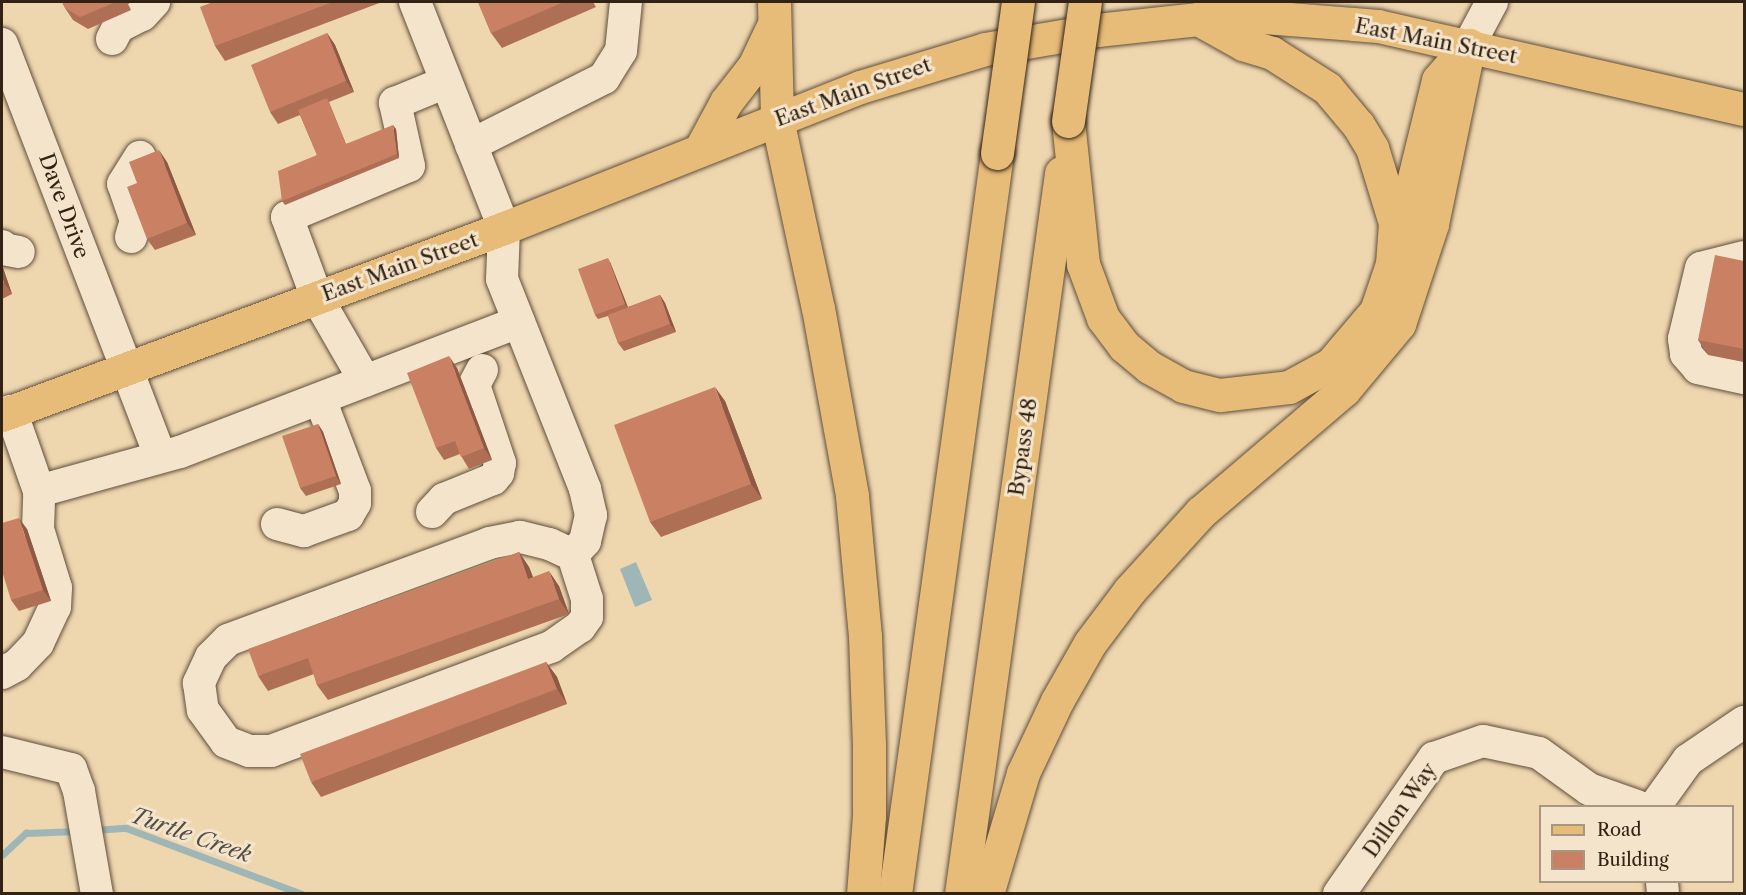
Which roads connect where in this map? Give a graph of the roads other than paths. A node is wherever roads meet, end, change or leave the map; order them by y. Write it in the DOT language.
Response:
graph roads {
  1 [pos="154,2"];
  2 [pos="415,2"];
  3 [pos="626,2"];
  4 [pos="1018,2"];
  5 [pos="1085,2"];
  6 [pos="1492,2"];
  7 [pos="773,14"];
  8 [pos="1198,19"];
  9 [pos="112,39"];
  10 [pos="2,44"];
  11 [pos="1469,45"];
  12 [pos="447,82"];
  13 [pos="10,87"];
  14 [pos="1744,109"];
  15 [pos="777,119"];
  16 [pos="1068,121"];
  17 [pos="471,145"];
  18 [pos="700,150"];
  19 [pos="140,157"];
  20 [pos="504,228"];
  21 [pos="131,237"];
  22 [pos="1744,257"];
  23 [pos="1392,264"];
  24 [pos="317,298"];
  25 [pos="519,322"];
  26 [pos="127,368"];
  27 [pos="482,370"];
  28 [pos="1744,378"];
  29 [pos="365,381"];
  30 [pos="320,399"];
  31 [pos="6,413"];
  32 [pos="160,455"];
  33 [pos="39,491"];
  34 [pos="432,513"];
  35 [pos="277,524"];
  36 [pos="573,555"];
  37 [pos="2,673"];
  38 [pos="1744,722"];
  39 [pos="2,752"];
  40 [pos="1632,805"];
  41 [pos="1656,805"];
  42 [pos="1349,890"];
  43 [pos="97,894"];
  44 [pos="862,894"];
  45 [pos="895,894"];
  46 [pos="961,894"];
  47 [pos="987,894"];
  1 -- 9 [label="street"];
  2 -- 12 [label="street"];
  3 -- 17 [label="street"];
  4 -- 45 [label="main road, bridge"];
  5 -- 16 [label="main road, Bypass 48, bridge"];
  6 -- 11 [label="street"];
  7 -- 15 [label="main road"];
  7 -- 18 [label="main road"];
  8 -- 11 [label="main road, East Main Street"];
  8 -- 15 [label="main road, East Main Street"];
  8 -- 23 [label="main road"];
  10 -- 13 [label="street, Dave Drive"];
  11 -- 14 [label="main road, East Main Street"];
  11 -- 23 [label="main road"];
  11 -- 47 [label="main road"];
  12 -- 17 [label="street"];
  12 -- 24 [label="street"];
  13 -- 26 [label="street, Dave Drive"];
  15 -- 18 [label="main road, East Main Street"];
  15 -- 44 [label="main road"];
  16 -- 23 [label="main road"];
  16 -- 46 [label="main road, Bypass 48"];
  17 -- 20 [label="street"];
  18 -- 20 [label="main road, East Main Street"];
  19 -- 21 [label="street"];
  20 -- 24 [label="main road, East Main Street"];
  20 -- 25 [label="street"];
  22 -- 28 [label="street"];
  24 -- 26 [label="main road, East Main Street"];
  24 -- 29 [label="street"];
  25 -- 29 [label="street"];
  25 -- 36 [label="street"];
  26 -- 31 [label="main road, East Main Street"];
  26 -- 32 [label="street, Dave Drive"];
  27 -- 34 [label="street"];
  29 -- 30 [label="street"];
  30 -- 32 [label="street"];
  30 -- 35 [label="street"];
  31 -- 33 [label="street"];
  32 -- 33 [label="street"];
  33 -- 37 [label="street"];
  36 -- 36 [label="street"];
  38 -- 41 [label="street"];
  39 -- 43 [label="street"];
  40 -- 42 [label="street, Dillon Way"];
}
